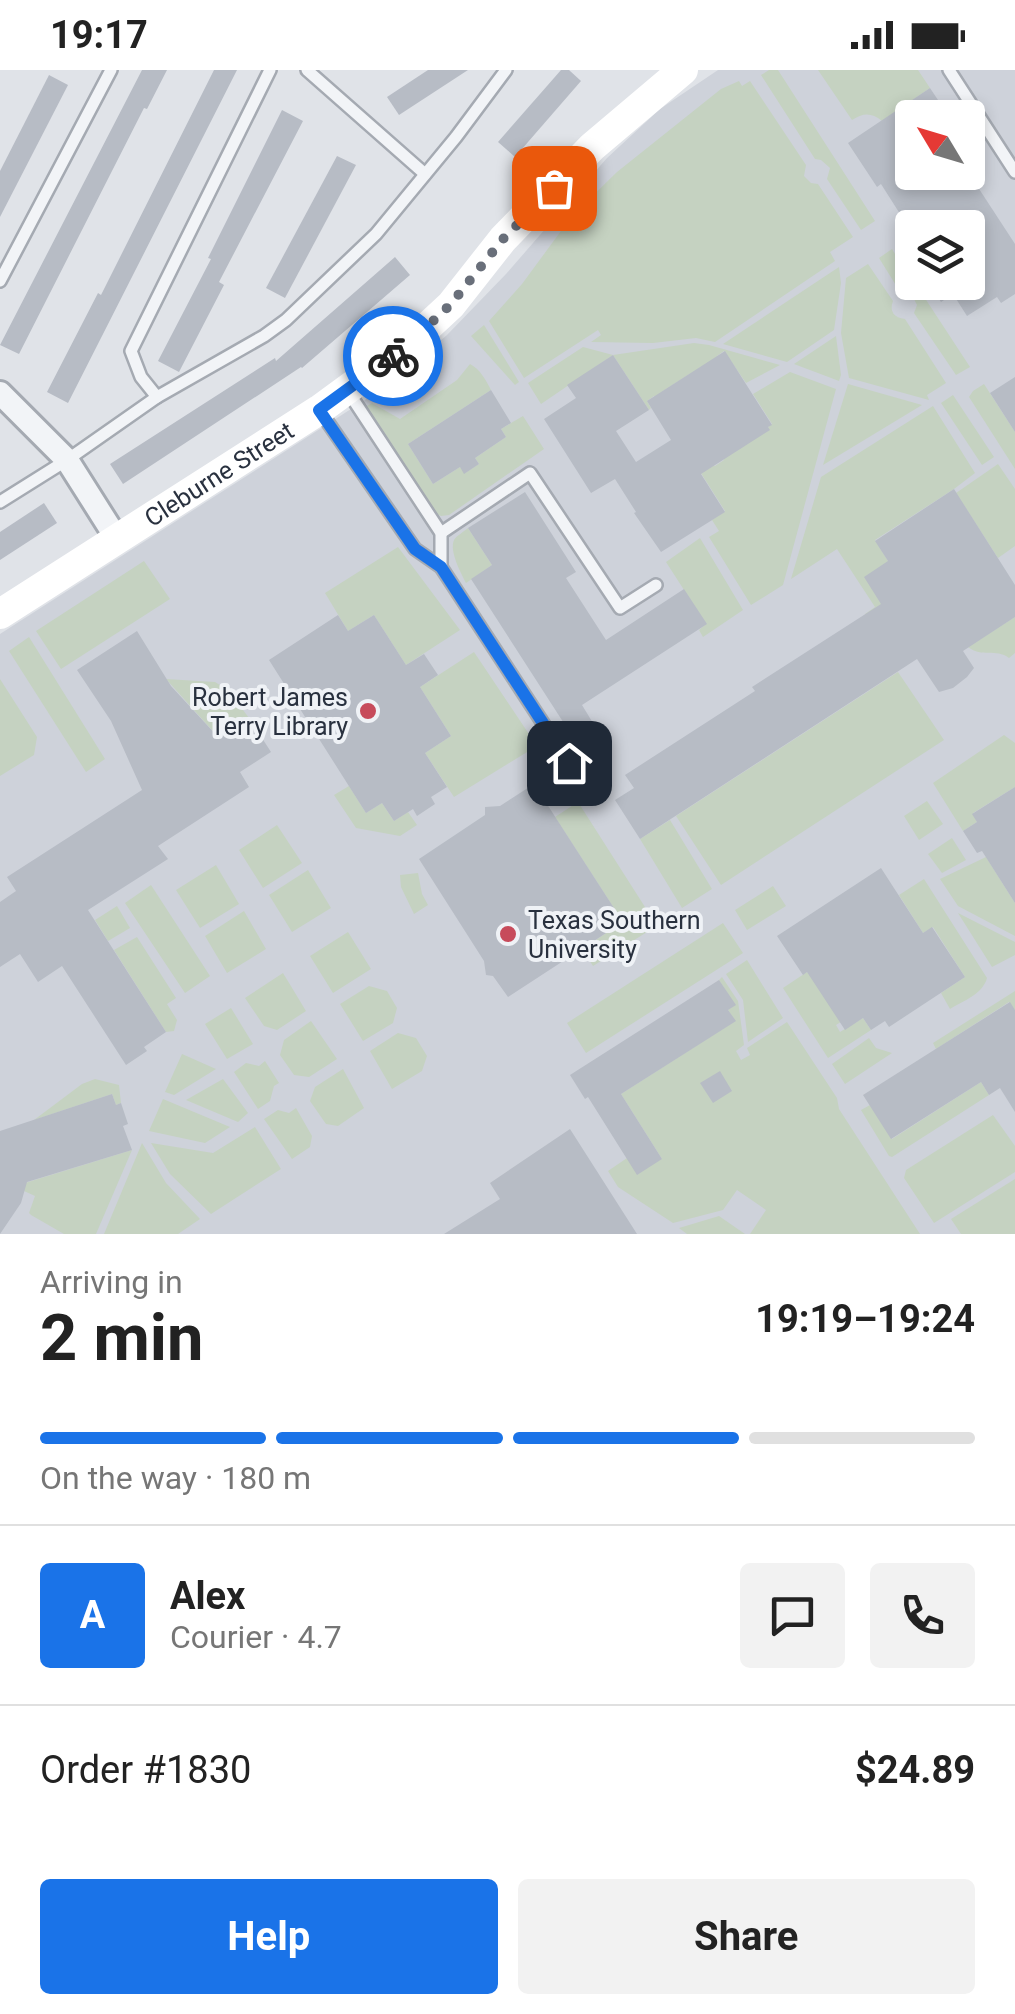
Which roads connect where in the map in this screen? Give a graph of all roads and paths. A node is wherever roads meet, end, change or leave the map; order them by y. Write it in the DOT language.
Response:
graph roads {
  1 [pos="110,70"];
  2 [pos="270,70"];
  3 [pos="307,70"];
  4 [pos="506,70"];
  5 [pos="683,70"];
  6 [pos="949,70"];
  7 [pos="1015,172"];
  8 [pos="426,174"];
  9 [pos="0,281"];
  10 [pos="347,390"];
  11 [pos="0,394"];
  12 [pos="157,396"];
  13 [pos="319,410"];
  14 [pos="67,460"];
  15 [pos="0,502"];
  16 [pos="441,533"];
  17 [pos="118,538"];
  18 [pos="441,567"];
  19 [pos="656,586"];
  20 [pos="0,614"];
  21 [pos="585,755"];
  1 -- 9 [label="lane"];
  2 -- 12 [label="lane"];
  3 -- 8 [label="lane"];
  4 -- 8 [label="lane"];
  5 -- 10 [label="main road, Cleburne Street"];
  6 -- 7 [label="lane"];
  8 -- 12 [label="lane"];
  10 -- 13 [label="main road, Cleburne Street"];
  10 -- 16 [label="lane"];
  11 -- 14 [label="street"];
  12 -- 14 [label="lane"];
  13 -- 17 [label="main road, Cleburne Street"];
  13 -- 18 [label="lane"];
  14 -- 15 [label="lane"];
  14 -- 17 [label="street"];
  16 -- 18 [label="lane"];
  16 -- 19 [label="lane"];
  17 -- 20 [label="main road, Cleburne Street"];
  18 -- 21 [label="lane"];
}
